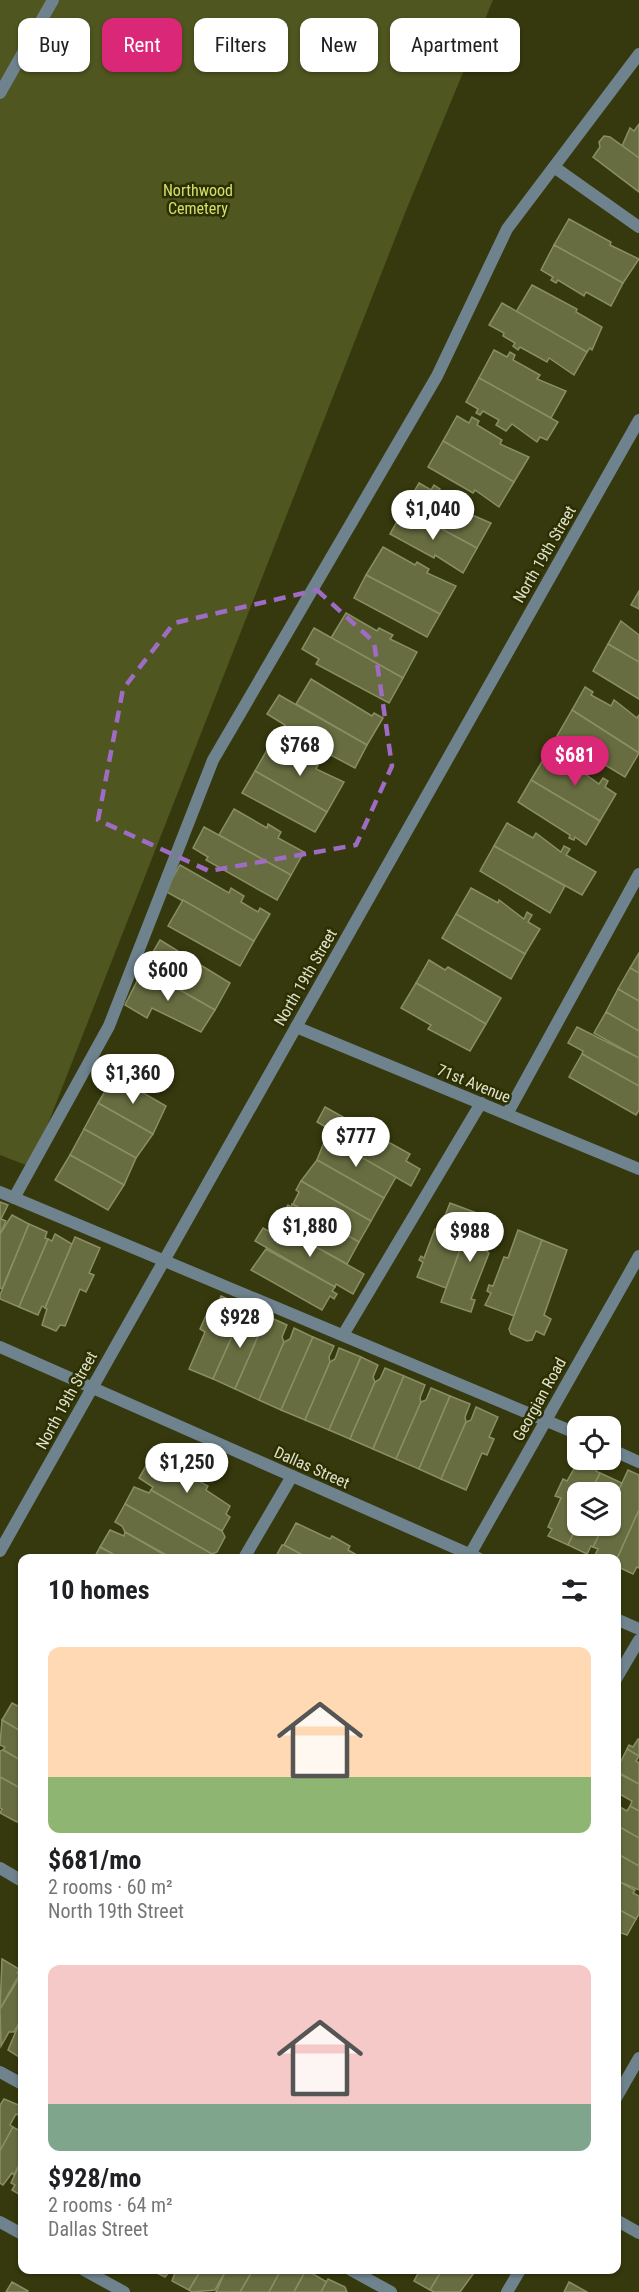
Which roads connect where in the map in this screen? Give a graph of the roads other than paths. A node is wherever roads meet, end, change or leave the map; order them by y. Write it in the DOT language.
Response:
graph roads {
  1 [pos="52,0"];
  2 [pos="639,54"];
  3 [pos="0,93"];
  4 [pos="554,167"];
  5 [pos="639,227"];
  6 [pos="639,420"];
  7 [pos="639,874"];
  8 [pos="296,1027"];
  9 [pos="481,1103"];
  10 [pos="507,1114"];
  11 [pos="639,1168"];
  12 [pos="0,1192"];
  13 [pos="14,1198"];
  14 [pos="639,1256"];
  15 [pos="164,1260"];
  16 [pos="343,1335"];
  17 [pos="0,1347"];
  18 [pos="92,1388"];
  19 [pos="546,1420"];
  20 [pos="567,1429"];
  21 [pos="621,1454"];
  22 [pos="639,1462"];
  23 [pos="292,1476"];
  24 [pos="0,1551"];
  25 [pos="246,1554"];
  26 [pos="465,1554"];
  27 [pos="474,1554"];
  28 [pos="621,1621"];
  29 [pos="639,1629"];
  30 [pos="639,1640"];
  31 [pos="621,1671"];
  32 [pos="0,1868"];
  33 [pos="18,1879"];
  34 [pos="639,2058"];
  35 [pos="0,2072"];
  36 [pos="18,2082"];
  37 [pos="621,2089"];
  38 [pos="0,2222"];
  39 [pos="621,2223"];
  40 [pos="18,2232"];
  41 [pos="639,2233"];
  42 [pos="91,2274"];
  43 [pos="358,2274"];
  44 [pos="518,2274"];
  45 [pos="124,2292"];
  46 [pos="391,2292"];
  47 [pos="507,2292"];
  1 -- 3 [label="street"];
  2 -- 4 [label="street"];
  4 -- 5 [label="street"];
  4 -- 13 [label="street"];
  6 -- 8 [label="street, North 19th Street"];
  7 -- 10 [label="street"];
  8 -- 9 [label="street, 71st Avenue"];
  8 -- 15 [label="street, North 19th Street"];
  9 -- 10 [label="street, 71st Avenue"];
  9 -- 16 [label="street"];
  10 -- 11 [label="street, 71st Avenue"];
  12 -- 13 [label="street"];
  13 -- 15 [label="street"];
  14 -- 19 [label="street, Georgian Road"];
  15 -- 16 [label="street"];
  15 -- 18 [label="street, North 19th Street"];
  16 -- 19 [label="street"];
  17 -- 18 [label="street, Dallas Street"];
  18 -- 23 [label="street, Dallas Street"];
  18 -- 24 [label="street, North 19th Street"];
  19 -- 20 [label="street"];
  19 -- 27 [label="street, Georgian Road"];
  21 -- 22 [label="street"];
  23 -- 25 [label="street"];
  23 -- 26 [label="street, Dallas Street"];
  28 -- 29 [label="street"];
  30 -- 31 [label="street"];
  32 -- 33 [label="street"];
  34 -- 37 [label="street"];
  35 -- 36 [label="street"];
  38 -- 40 [label="street"];
  39 -- 41 [label="street"];
  42 -- 45 [label="street"];
  43 -- 46 [label="street"];
  44 -- 47 [label="street"];
}
